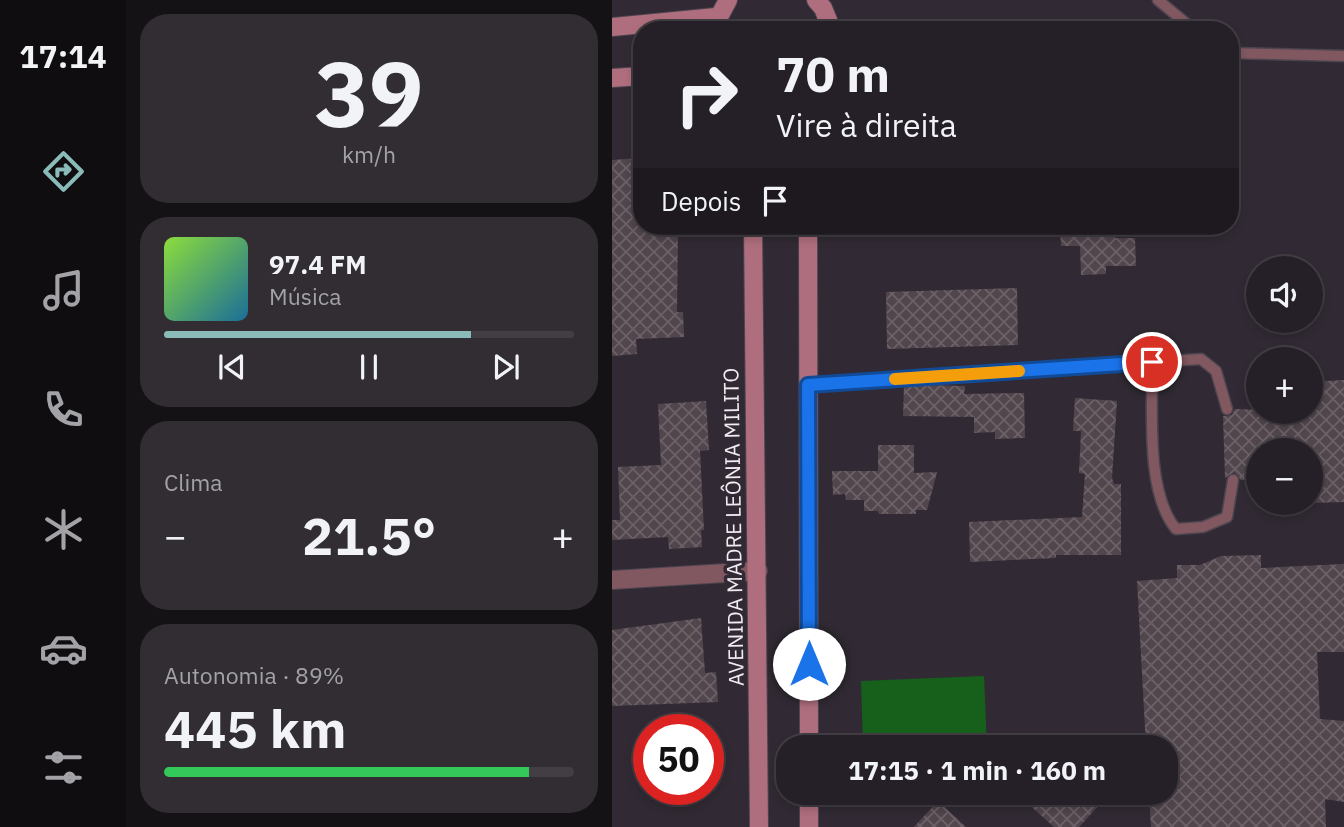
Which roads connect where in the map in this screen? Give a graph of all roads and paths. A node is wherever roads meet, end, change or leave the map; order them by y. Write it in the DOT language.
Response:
graph roads {
  1 [pos="816,0"];
  2 [pos="1158,0"];
  3 [pos="722,10"];
  4 [pos="651,21"];
  5 [pos="828,21"];
  6 [pos="1183,21"];
  7 [pos="633,24"];
  8 [pos="612,27"];
  9 [pos="1239,53"];
  10 [pos="1344,56"];
  11 [pos="633,77"];
  12 [pos="612,78"];
  13 [pos="753,235"];
  14 [pos="808,235"];
  15 [pos="1152,362"];
  16 [pos="808,385"];
  17 [pos="1227,409"];
  18 [pos="1233,480"];
  19 [pos="758,571"];
  20 [pos="612,580"];
  21 [pos="809,735"];
  22 [pos="809,805"];
  23 [pos="759,827"];
  24 [pos="809,827"];
  1 -- 5 [label="main road"];
  2 -- 6 [label="lane"];
  3 -- 4 [label="main road"];
  7 -- 8 [label="main road"];
  9 -- 10 [label="lane"];
  11 -- 12 [label="main road"];
  13 -- 19 [label="main road, AVENIDA MADRE LEÔNIA MILITO"];
  14 -- 16 [label="main road"];
  15 -- 16 [label="lane"];
  15 -- 17 [label="lane"];
  15 -- 18 [label="lane"];
  16 -- 21 [label="main road"];
  19 -- 20 [label="street"];
  19 -- 23 [label="main road, AVENIDA MADRE LEÔNIA MILITO"];
  22 -- 24 [label="main road"];
}
